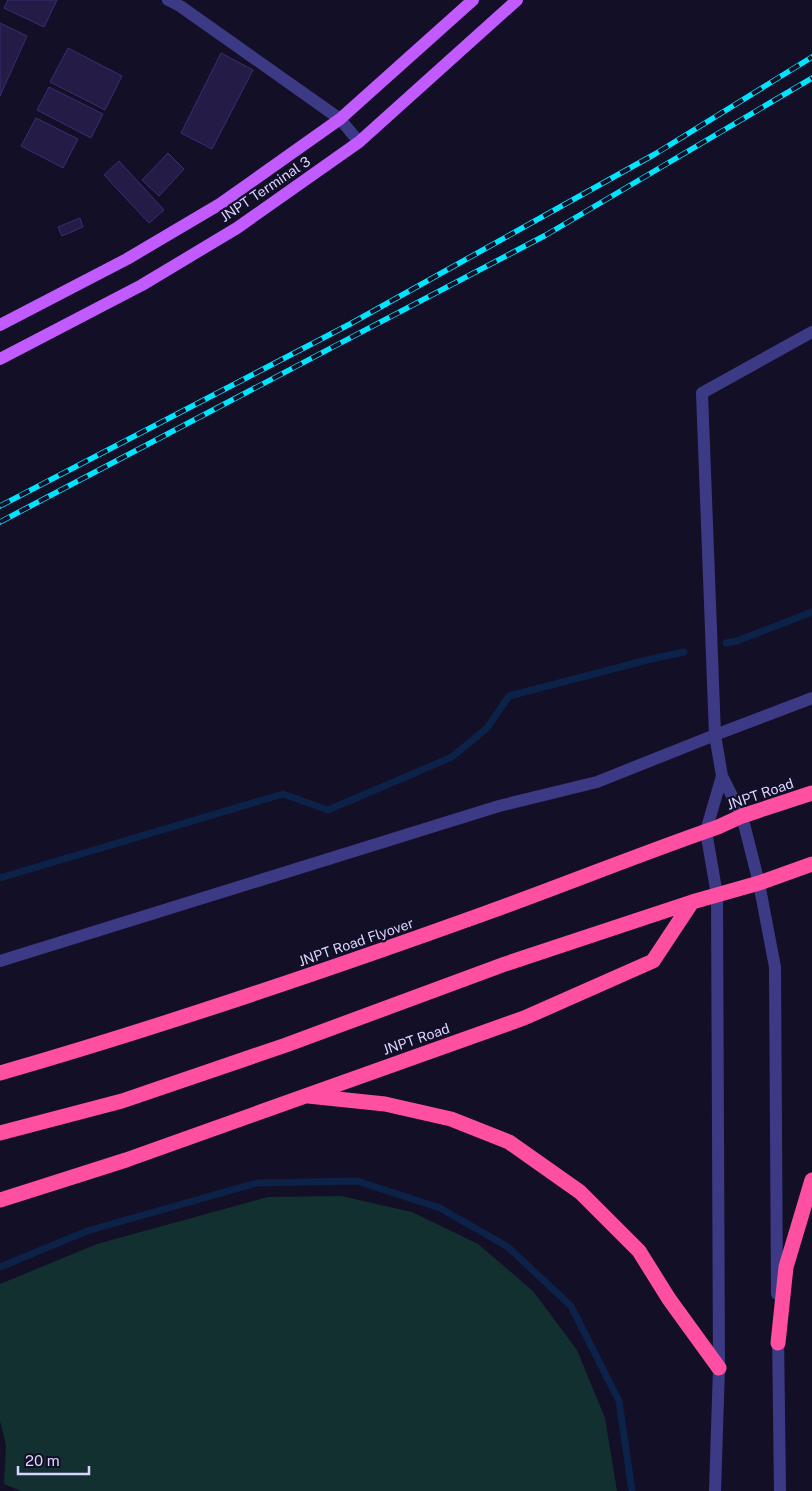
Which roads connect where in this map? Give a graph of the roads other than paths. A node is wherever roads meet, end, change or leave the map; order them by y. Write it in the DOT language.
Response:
graph roads {
  1 [pos="168,0"];
  2 [pos="473,0"];
  3 [pos="517,0"];
  4 [pos="340,119"];
  5 [pos="359,142"];
  6 [pos="0,325"];
  7 [pos="812,332"];
  8 [pos="0,359"];
  9 [pos="812,698"];
  10 [pos="715,735"];
  11 [pos="722,776"];
  12 [pos="812,793"];
  13 [pos="742,816"];
  14 [pos="712,829"];
  15 [pos="812,864"];
  16 [pos="759,883"];
  17 [pos="717,895"];
  18 [pos="692,902"];
  19 [pos="0,961"];
  20 [pos="0,1073"];
  21 [pos="303,1096"];
  22 [pos="0,1134"];
  23 [pos="812,1180"];
  24 [pos="0,1200"];
  25 [pos="778,1343"];
  26 [pos="719,1368"];
  27 [pos="715,1491"];
  28 [pos="780,1491"];
  1 -- 4 [label="street"];
  2 -- 4 [label="main road, JNPT Terminal 3"];
  3 -- 5 [label="main road, JNPT Terminal 3"];
  4 -- 5 [label="street"];
  4 -- 6 [label="main road, JNPT Terminal 3"];
  5 -- 8 [label="main road, JNPT Terminal 3"];
  7 -- 10 [label="street"];
  9 -- 10 [label="street"];
  10 -- 11 [label="street"];
  10 -- 19 [label="street"];
  11 -- 13 [label="street"];
  11 -- 14 [label="street"];
  12 -- 13 [label="highway, JNPT Road"];
  13 -- 14 [label="highway, JNPT Road"];
  13 -- 16 [label="street"];
  14 -- 17 [label="street"];
  14 -- 20 [label="highway, JNPT Road Flyover"];
  15 -- 16 [label="highway"];
  16 -- 17 [label="highway"];
  16 -- 25 [label="street"];
  17 -- 18 [label="highway"];
  17 -- 26 [label="street"];
  18 -- 21 [label="highway, JNPT Road"];
  18 -- 22 [label="highway"];
  21 -- 24 [label="highway, JNPT Road"];
  21 -- 26 [label="highway"];
  23 -- 25 [label="highway"];
  25 -- 28 [label="street"];
  26 -- 27 [label="street"];
}
